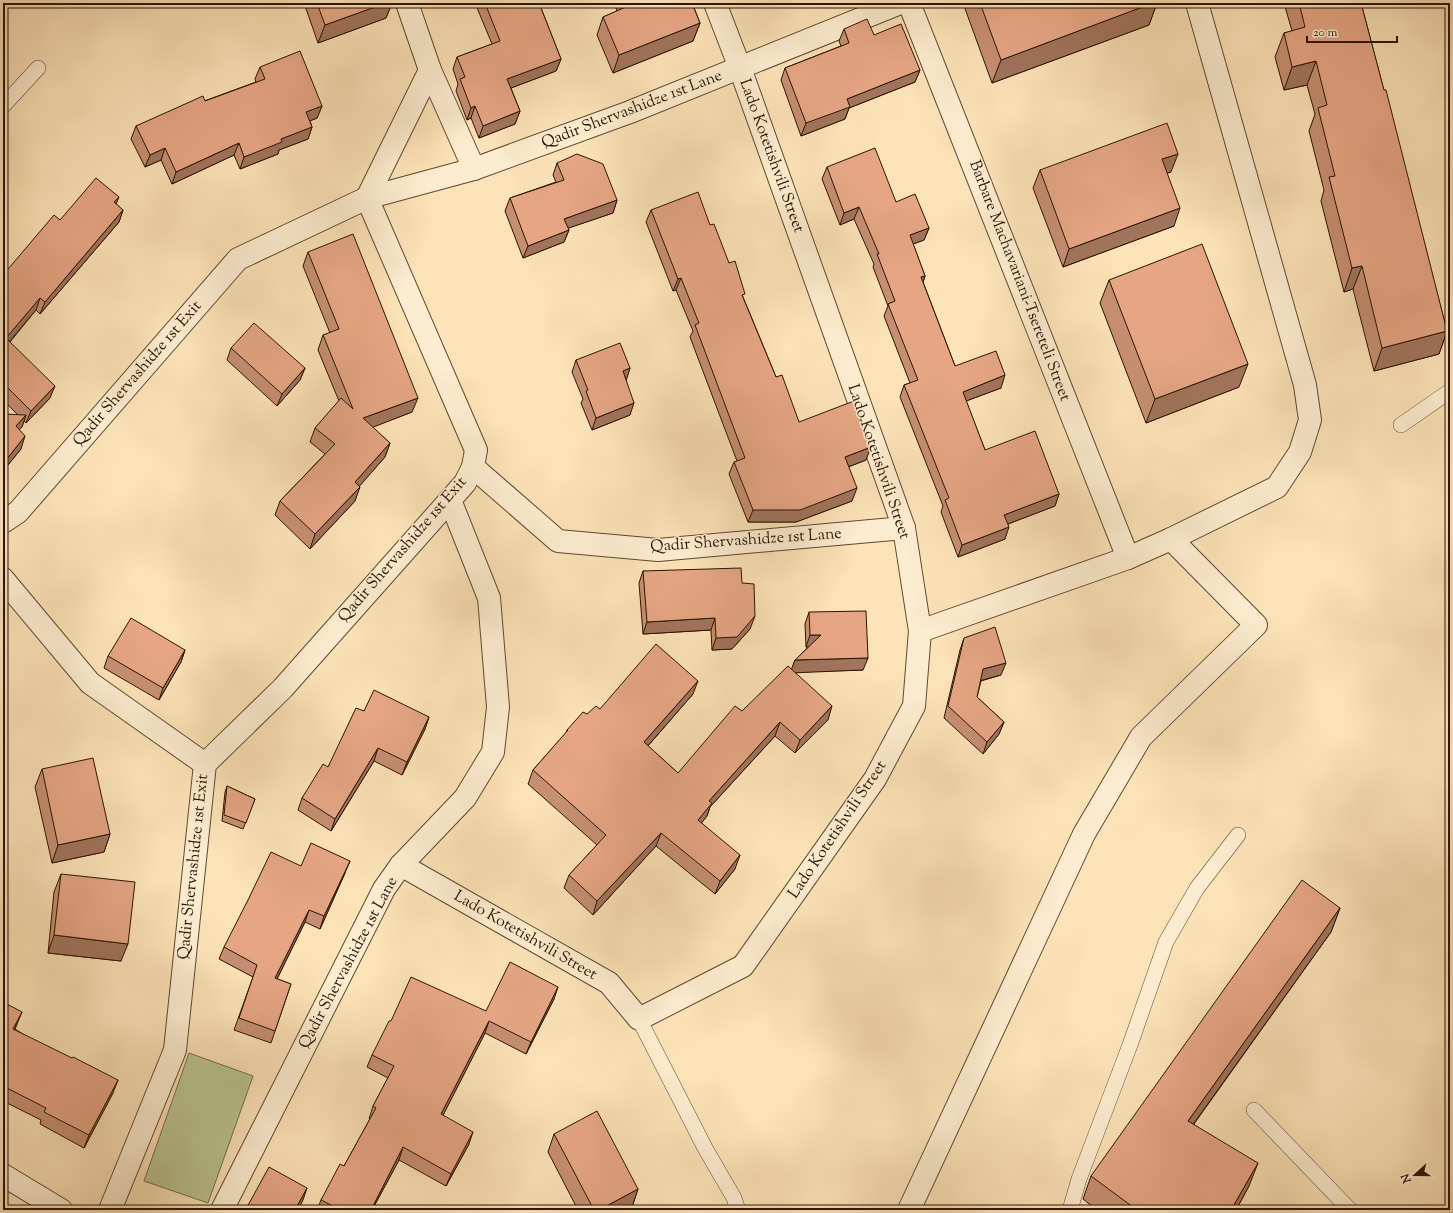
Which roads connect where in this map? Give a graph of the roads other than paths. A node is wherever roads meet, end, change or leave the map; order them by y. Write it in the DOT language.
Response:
graph roads {
  1 [pos="407,3"];
  2 [pos="715,3"];
  3 [pos="900,3"];
  4 [pos="909,3"];
  5 [pos="1196,3"];
  6 [pos="38,68"];
  7 [pos="740,68"];
  8 [pos="430,70"];
  9 [pos="3,106"];
  10 [pos="474,168"];
  11 [pos="366,198"];
  12 [pos="1450,391"];
  13 [pos="1401,425"];
  14 [pos="473,467"];
  15 [pos="450,500"];
  16 [pos="3,522"];
  17 [pos="904,528"];
  18 [pos="1170,539"];
  19 [pos="1128,558"];
  20 [pos="3,579"];
  21 [pos="920,632"];
  22 [pos="205,764"];
  23 [pos="1238,835"];
  24 [pos="401,865"];
  25 [pos="639,1019"];
  26 [pos="1254,1110"];
  27 [pos="3,1175"];
  28 [pos="61,1210"];
  29 [pos="110,1210"];
  30 [pos="222,1210"];
  31 [pos="738,1210"];
  32 [pos="909,1210"];
  33 [pos="1070,1210"];
  34 [pos="1350,1210"];
  1 -- 8 [label="street"];
  2 -- 7 [label="street, Lado Kotetishvili Street"];
  3 -- 7 [label="street, Qadir Shervashidze 1st Lane"];
  4 -- 19 [label="street, Barbare Machavariani-Tsereteli Street"];
  5 -- 18 [label="street"];
  6 -- 9 [label="lane"];
  7 -- 10 [label="street, Qadir Shervashidze 1st Lane"];
  7 -- 17 [label="street, Lado Kotetishvili Street"];
  8 -- 10 [label="street"];
  8 -- 11 [label="street"];
  10 -- 11 [label="street, Qadir Shervashidze 1st Lane"];
  11 -- 14 [label="street, Qadir Shervashidze 1st Exit"];
  11 -- 16 [label="street, Qadir Shervashidze 1st Exit"];
  12 -- 13 [label="lane"];
  14 -- 15 [label="street, Qadir Shervashidze 1st Exit"];
  14 -- 17 [label="street, Qadir Shervashidze 1st Lane"];
  15 -- 22 [label="street, Qadir Shervashidze 1st Exit"];
  15 -- 24 [label="street, Qadir Shervashidze 1st Lane"];
  17 -- 21 [label="street, Lado Kotetishvili Street"];
  18 -- 19 [label="street"];
  18 -- 32 [label="street"];
  19 -- 21 [label="street"];
  20 -- 22 [label="street"];
  21 -- 25 [label="street, Lado Kotetishvili Street"];
  22 -- 29 [label="street, Qadir Shervashidze 1st Exit"];
  23 -- 33 [label="lane"];
  24 -- 25 [label="street, Lado Kotetishvili Street"];
  24 -- 30 [label="street, Qadir Shervashidze 1st Lane"];
  25 -- 31 [label="lane, Lado Kotetishvili Street"];
  26 -- 34 [label="lane"];
  27 -- 28 [label="street"];
}
